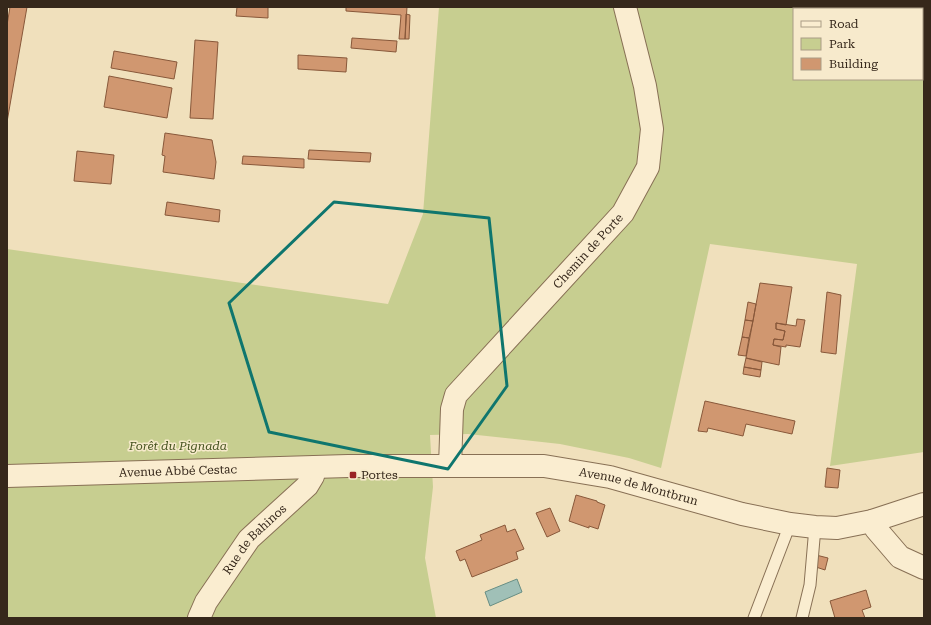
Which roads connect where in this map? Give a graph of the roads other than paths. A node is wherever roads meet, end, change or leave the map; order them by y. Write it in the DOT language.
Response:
graph roads {
  1 [pos="625,7"];
  2 [pos="348,466"];
  3 [pos="450,466"];
  4 [pos="315,468"];
  5 [pos="7,476"];
  6 [pos="924,504"];
  7 [pos="872,521"];
  8 [pos="790,524"];
  9 [pos="814,527"];
  10 [pos="924,568"];
  11 [pos="199,618"];
  12 [pos="754,618"];
  13 [pos="802,618"];
  1 -- 3 [label="street, Chemin de Porte"];
  2 -- 3 [label="street, Avenue de Montbrun"];
  2 -- 4 [label="street, Avenue Abbé Cestac"];
  3 -- 8 [label="street, Avenue de Montbrun"];
  4 -- 5 [label="street, Avenue Abbé Cestac"];
  4 -- 11 [label="street, Rue de Bahinos"];
  6 -- 7 [label="street, Avenue de Montbrun"];
  7 -- 9 [label="street, Avenue de Montbrun"];
  7 -- 10 [label="street"];
  8 -- 9 [label="street, Avenue de Montbrun"];
  8 -- 12 [label="lane"];
  9 -- 13 [label="lane"];
}
